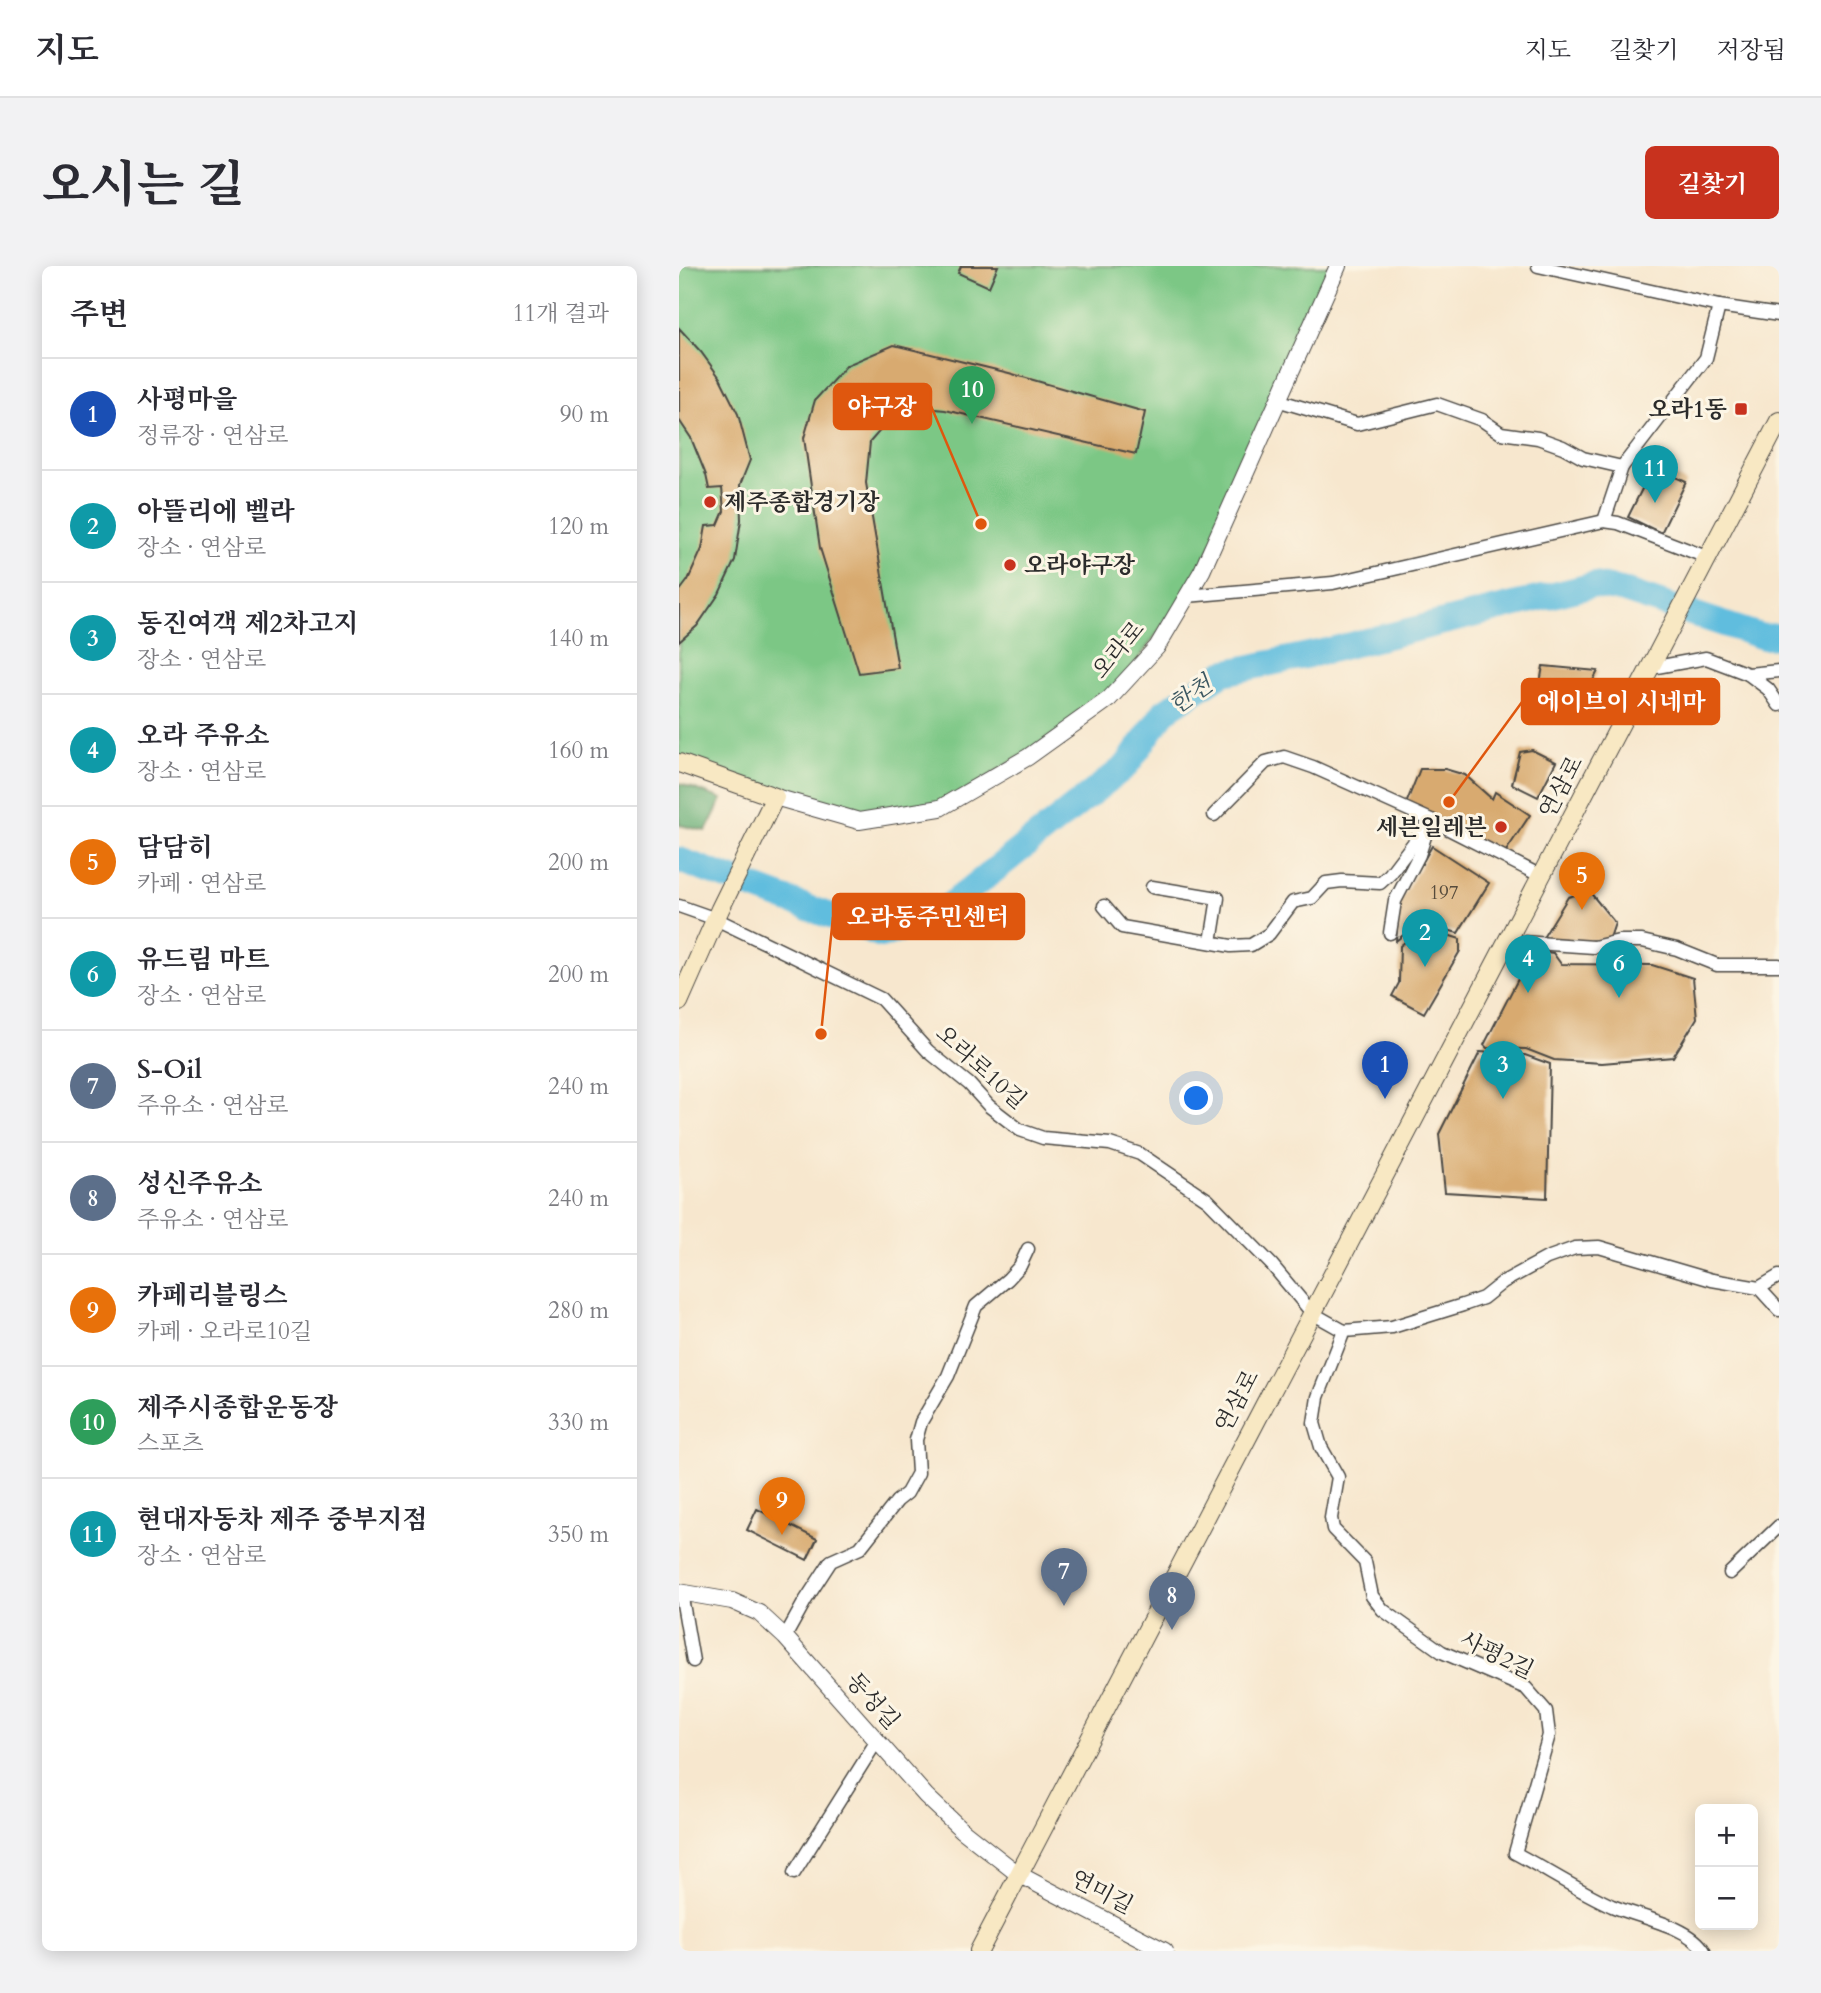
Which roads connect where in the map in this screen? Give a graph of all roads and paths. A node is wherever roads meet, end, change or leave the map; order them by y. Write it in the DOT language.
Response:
graph roads {
  1 [pos="1338,266"];
  2 [pos="1538,266"];
  3 [pos="1555,268"];
  4 [pos="1719,306"];
  5 [pos="1779,315"];
  6 [pos="1277,400"];
  7 [pos="1779,421"];
  8 [pos="1622,467"];
  9 [pos="1604,522"];
  10 [pos="1707,561"];
  11 [pos="1187,596"];
  12 [pos="1651,668"];
  13 [pos="1779,671"];
  14 [pos="1748,674"];
  15 [pos="1773,690"];
  16 [pos="1779,705"];
  17 [pos="679,763"];
  18 [pos="775,797"];
  19 [pos="1214,814"];
  20 [pos="1431,820"];
  21 [pos="1541,876"];
  22 [pos="1152,887"];
  23 [pos="679,906"];
  24 [pos="1104,906"];
  25 [pos="718,914"];
  26 [pos="1391,933"];
  27 [pos="1211,942"];
  28 [pos="1507,942"];
  29 [pos="1779,965"];
  30 [pos="679,1002"];
  31 [pos="1028,1249"];
  32 [pos="1779,1276"];
  33 [pos="1759,1287"];
  34 [pos="1779,1310"];
  35 [pos="1312,1312"];
  36 [pos="1344,1331"];
  37 [pos="1779,1525"];
  38 [pos="1730,1573"];
  39 [pos="680,1592"];
  40 [pos="785,1637"];
  41 [pos="693,1661"];
  42 [pos="878,1739"];
  43 [pos="794,1873"];
  44 [pos="1018,1874"];
  45 [pos="979,1951"];
  46 [pos="1165,1951"];
  47 [pos="1704,1951"];
  1 -- 6 [label="street, 오라로"];
  2 -- 3 [label="street"];
  3 -- 4 [label="street"];
  4 -- 5 [label="street"];
  4 -- 8 [label="street"];
  6 -- 8 [label="street"];
  6 -- 11 [label="street, 오라로"];
  7 -- 10 [label="main road"];
  8 -- 9 [label="street"];
  9 -- 10 [label="street"];
  9 -- 11 [label="street"];
  10 -- 12 [label="main road, 연삼로"];
  11 -- 18 [label="street, 오라로"];
  12 -- 14 [label="street"];
  12 -- 21 [label="main road, 연삼로"];
  13 -- 14 [label="street"];
  14 -- 15 [label="street"];
  15 -- 16 [label="street"];
  17 -- 18 [label="main road"];
  18 -- 25 [label="main road"];
  19 -- 20 [label="street"];
  20 -- 21 [label="street"];
  20 -- 26 [label="street"];
  20 -- 27 [label="street"];
  21 -- 28 [label="main road, 연삼로"];
  22 -- 27 [label="street"];
  23 -- 25 [label="street, 오라로10길"];
  24 -- 27 [label="street"];
  25 -- 30 [label="main road"];
  25 -- 35 [label="street, 오라로10길"];
  28 -- 29 [label="street"];
  28 -- 35 [label="main road, 연삼로"];
  31 -- 40 [label="street"];
  32 -- 33 [label="street"];
  33 -- 34 [label="street"];
  33 -- 36 [label="street"];
  35 -- 36 [label="street, 오라로10길"];
  35 -- 44 [label="main road, 연삼로"];
  36 -- 47 [label="street, 사평2길"];
  37 -- 38 [label="street"];
  39 -- 40 [label="street, 동성길"];
  39 -- 41 [label="street"];
  40 -- 42 [label="street, 동성길"];
  42 -- 43 [label="street"];
  42 -- 44 [label="street, 동성길"];
  44 -- 45 [label="main road, 연삼로"];
  44 -- 46 [label="street, 연미길"];
}
